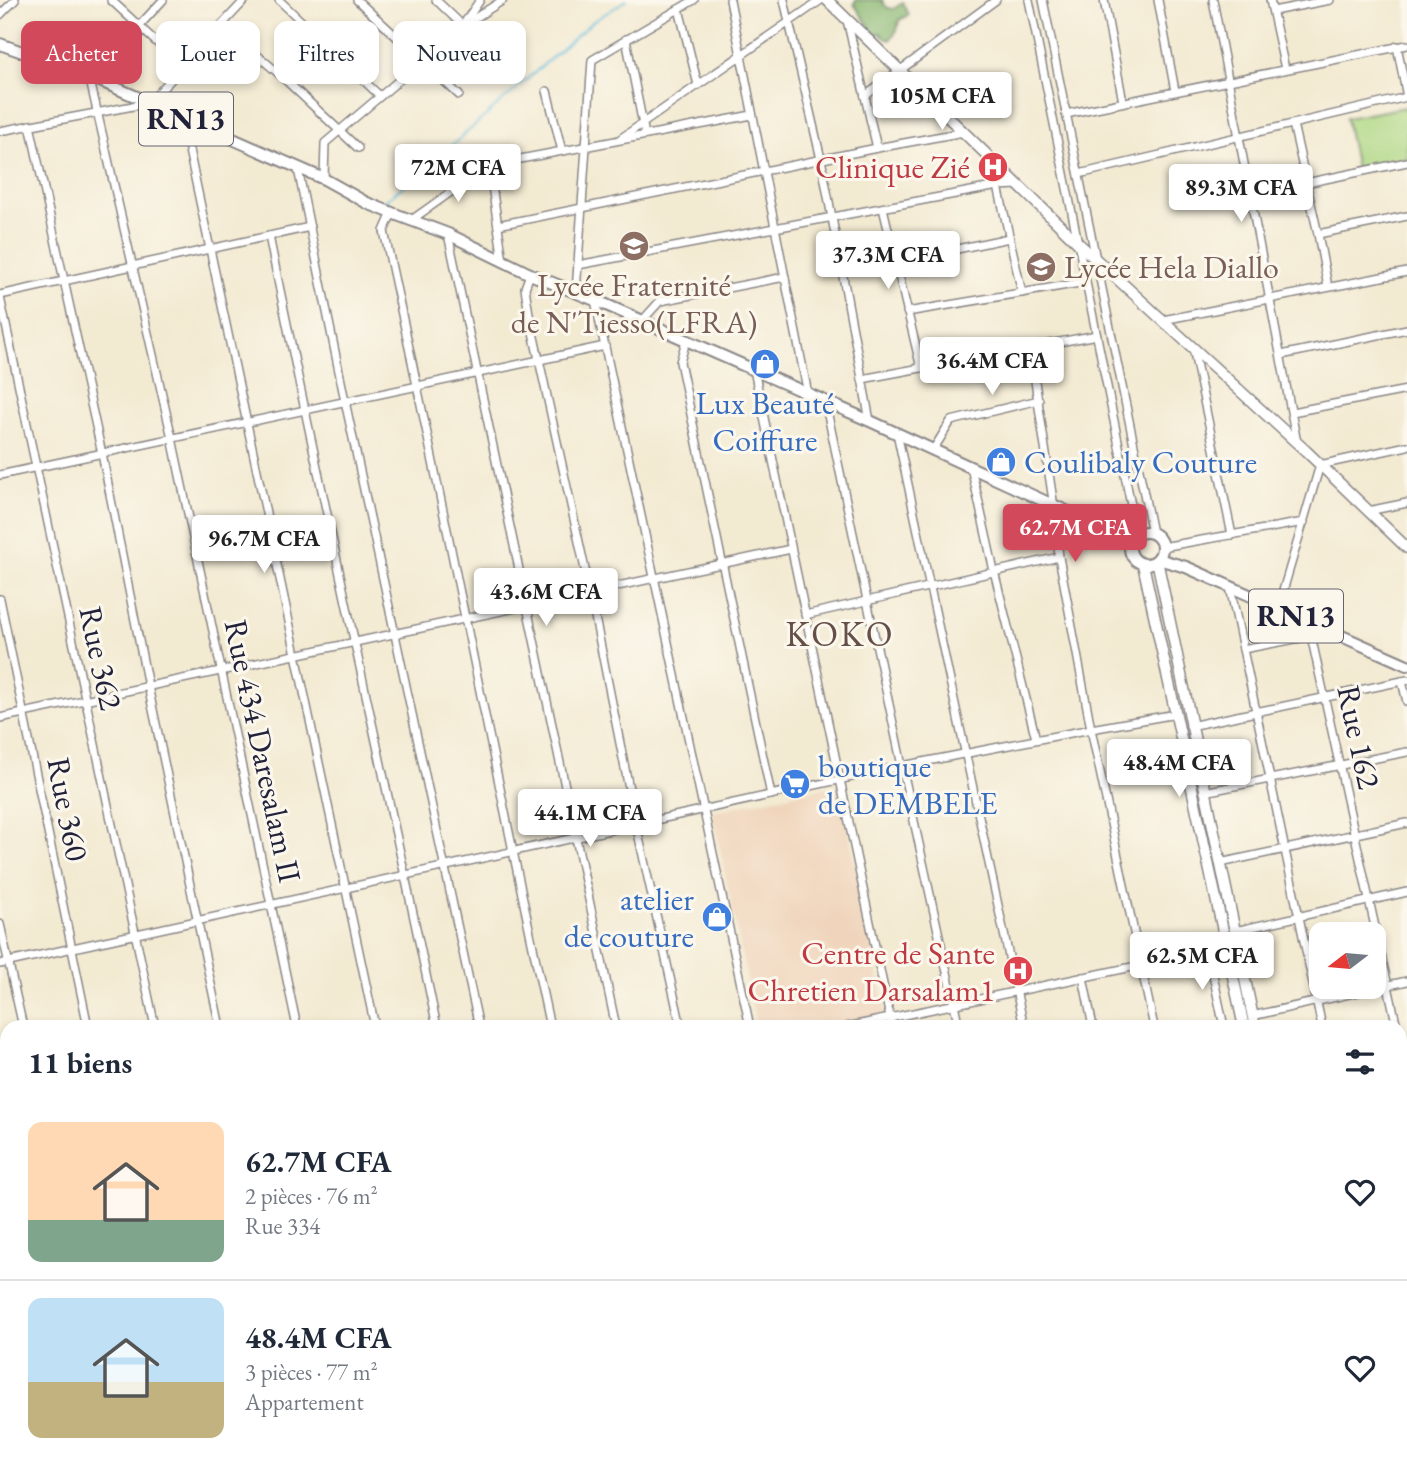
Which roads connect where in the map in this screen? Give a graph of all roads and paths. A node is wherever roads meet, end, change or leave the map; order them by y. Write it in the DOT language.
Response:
graph roads {
  1 [pos="15,0"];
  2 [pos="111,0"];
  3 [pos="163,0"];
  4 [pos="245,0"];
  5 [pos="279,0"];
  6 [pos="357,0"];
  7 [pos="436,0"];
  8 [pos="480,0"];
  9 [pos="503,0"];
  10 [pos="694,0"];
  11 [pos="730,0"];
  12 [pos="784,0"];
  13 [pos="821,0"];
  14 [pos="827,0"];
  15 [pos="996,0"];
  16 [pos="1029,0"];
  17 [pos="1043,0"];
  18 [pos="1104,0"];
  19 [pos="1158,0"];
  20 [pos="1213,0"];
  21 [pos="1270,0"];
  22 [pos="1330,0"];
  23 [pos="679,9"];
  24 [pos="1273,11"];
  25 [pos="0,15"];
  26 [pos="846,19"];
  27 [pos="134,21"];
  28 [pos="226,21"];
  29 [pos="458,21"];
  30 [pos="466,21"];
  31 [pos="471,21"];
  32 [pos="789,22"];
  33 [pos="142,23"];
  34 [pos="142,29"];
  35 [pos="393,34"];
  36 [pos="626,39"];
  37 [pos="156,42"];
  38 [pos="0,44"];
  39 [pos="1407,45"];
  40 [pos="1397,46"];
  41 [pos="21,52"];
  42 [pos="740,55"];
  43 [pos="260,57"];
  44 [pos="1285,69"];
  45 [pos="900,71"];
  46 [pos="1228,81"];
  47 [pos="91,84"];
  48 [pos="107,84"];
  49 [pos="167,84"];
  50 [pos="394,84"];
  51 [pos="447,84"];
  52 [pos="698,85"];
  53 [pos="547,91"];
  54 [pos="1175,92"];
  55 [pos="459,95"];
  56 [pos="380,96"];
  57 [pos="865,96"];
  58 [pos="1407,97"];
  59 [pos="1123,102"];
  60 [pos="149,103"];
  61 [pos="97,112"];
  62 [pos="1066,114"];
  63 [pos="752,115"];
  64 [pos="182,117"];
  65 [pos="643,122"];
  66 [pos="1293,124"];
  67 [pos="30,125"];
  68 [pos="0,131"];
  69 [pos="340,131"];
  70 [pos="964,132"];
  71 [pos="645,135"];
  72 [pos="1239,137"];
  73 [pos="619,140"];
  74 [pos="586,146"];
  75 [pos="358,148"];
  76 [pos="877,148"];
  77 [pos="562,151"];
  78 [pos="821,159"];
  79 [pos="1407,162"];
  80 [pos="489,165"];
  81 [pos="298,169"];
  82 [pos="764,171"];
  83 [pos="1079,174"];
  84 [pos="324,180"];
  85 [pos="1306,183"];
  86 [pos="1018,185"];
  87 [pos="998,186"];
  88 [pos="582,208"];
  89 [pos="883,208"];
  90 [pos="391,213"];
  91 [pos="1407,216"];
  92 [pos="832,217"];
  93 [pos="410,221"];
  94 [pos="498,225"];
  95 [pos="310,227"];
  96 [pos="775,228"];
  97 [pos="448,234"];
  98 [pos="1318,234"];
  99 [pos="269,236"];
  100 [pos="1009,238"];
  101 [pos="1078,243"];
  102 [pos="209,249"];
  103 [pos="1096,259"];
  104 [pos="503,261"];
  105 [pos="896,262"];
  106 [pos="578,265"];
  107 [pos="133,266"];
  108 [pos="1407,272"];
  109 [pos="530,274"];
  110 [pos="785,277"];
  111 [pos="64,281"];
  112 [pos="1086,282"];
  113 [pos="1328,287"];
  114 [pos="576,292"];
  115 [pos="1022,293"];
  116 [pos="0,296"];
  117 [pos="1270,299"];
  118 [pos="595,300"];
  119 [pos="907,312"];
  120 [pos="1163,320"];
  121 [pos="642,321"];
  122 [pos="1407,329"];
  123 [pos="1097,335"];
  124 [pos="686,341"];
  125 [pos="604,346"];
  126 [pos="1030,348"];
  127 [pos="1193,348"];
  128 [pos="1281,355"];
  129 [pos="540,360"];
  130 [pos="920,368"];
  131 [pos="754,370"];
  132 [pos="477,373"];
  133 [pos="862,379"];
  134 [pos="418,386"];
  135 [pos="1407,390"];
  136 [pos="808,394"];
  137 [pos="1039,400"];
  138 [pos="345,401"];
  139 [pos="825,401"];
  140 [pos="304,410"];
  141 [pos="1292,412"];
  142 [pos="870,421"];
  143 [pos="246,423"];
  144 [pos="897,433"];
  145 [pos="172,438"];
  146 [pos="1298,443"];
  147 [pos="1407,446"];
  148 [pos="933,450"];
  149 [pos="102,454"];
  150 [pos="1320,466"];
  151 [pos="37,467"];
  152 [pos="971,467"];
  153 [pos="0,475"];
  154 [pos="1407,503"];
  155 [pos="1054,506"];
  156 [pos="1368,511"];
  157 [pos="1304,522"];
  158 [pos="1103,528"];
  159 [pos="1152,533"];
  160 [pos="1232,534"];
  161 [pos="1136,535"];
  162 [pos="1130,547"];
  163 [pos="1162,547"];
  164 [pos="1407,548"];
  165 [pos="791,550"];
  166 [pos="1059,557"];
  167 [pos="1157,559"];
  168 [pos="721,564"];
  169 [pos="1143,564"];
  170 [pos="1186,567"];
  171 [pos="994,571"];
  172 [pos="655,578"];
  173 [pos="929,586"];
  174 [pos="1230,587"];
  175 [pos="590,592"];
  176 [pos="0,599"];
  177 [pos="866,600"];
  178 [pos="527,606"];
  179 [pos="1278,608"];
  180 [pos="805,615"];
  181 [pos="464,620"];
  182 [pos="1308,622"];
  183 [pos="395,634"];
  184 [pos="1311,636"];
  185 [pos="354,642"];
  186 [pos="1243,649"];
  187 [pos="296,655"];
  188 [pos="1407,665"];
  189 [pos="221,671"];
  190 [pos="1405,680"];
  191 [pos="148,687"];
  192 [pos="1325,697"];
  193 [pos="85,700"];
  194 [pos="1407,702"];
  195 [pos="1256,712"];
  196 [pos="24,713"];
  197 [pos="1176,714"];
  198 [pos="0,718"];
  199 [pos="1190,726"];
  200 [pos="1091,729"];
  201 [pos="1035,739"];
  202 [pos="1407,752"];
  203 [pos="965,754"];
  204 [pos="1340,765"];
  205 [pos="902,766"];
  206 [pos="1270,779"];
  207 [pos="841,780"];
  208 [pos="1205,792"];
  209 [pos="771,795"];
  210 [pos="704,810"];
  211 [pos="1407,823"];
  212 [pos="636,824"];
  213 [pos="1355,834"];
  214 [pos="576,838"];
  215 [pos="1285,849"];
  216 [pos="512,852"];
  217 [pos="1220,863"];
  218 [pos="445,866"];
  219 [pos="405,875"];
  220 [pos="345,888"];
  221 [pos="1407,892"];
  222 [pos="1369,900"];
  223 [pos="271,904"];
  224 [pos="1299,916"];
  225 [pos="197,920"];
  226 [pos="0,924"];
  227 [pos="1235,930"];
  228 [pos="135,934"];
  229 [pos="1227,947"];
  230 [pos="71,948"];
  231 [pos="1208,951"];
  232 [pos="4,963"];
  233 [pos="1141,965"];
  234 [pos="1083,977"];
  235 [pos="1407,981"];
  236 [pos="1388,985"];
  237 [pos="1017,991"];
  238 [pos="1317,1001"];
  239 [pos="955,1004"];
  240 [pos="1252,1016"];
  241 [pos="891,1018"];
  242 [pos="21,1020"];
  243 [pos="86,1020"];
  244 [pos="153,1020"];
  245 [pos="218,1020"];
  246 [pos="296,1020"];
  247 [pos="373,1020"];
  248 [pos="436,1020"];
  249 [pos="478,1020"];
  250 [pos="548,1020"];
  251 [pos="615,1020"];
  252 [pos="679,1020"];
  253 [pos="749,1020"];
  254 [pos="881,1020"];
  255 [pos="958,1020"];
  256 [pos="1023,1020"];
  257 [pos="1092,1020"];
  258 [pos="1153,1020"];
  259 [pos="1223,1020"];
  260 [pos="1243,1020"];
  261 [pos="1253,1020"];
  262 [pos="1321,1020"];
  263 [pos="1396,1020"];
  1 -- 25 [label="street"];
  2 -- 27 [label="street"];
  3 -- 33 [label="street"];
  4 -- 28 [label="street"];
  5 -- 56 [label="street"];
  6 -- 35 [label="street"];
  7 -- 29 [label="street"];
  8 -- 30 [label="street"];
  9 -- 31 [label="street"];
  10 -- 23 [label="street"];
  11 -- 42 [label="street"];
  12 -- 32 [label="street"];
  13 -- 32 [label="street"];
  14 -- 26 [label="main road"];
  15 -- 45 [label="street"];
  16 -- 101 [label="street"];
  17 -- 62 [label="street"];
  18 -- 59 [label="street"];
  19 -- 54 [label="street"];
  20 -- 46 [label="street"];
  21 -- 24 [label="street"];
  22 -- 24 [label="street"];
  23 -- 36 [label="street"];
  23 -- 52 [label="street"];
  24 -- 44 [label="street"];
  26 -- 45 [label="main road"];
  26 -- 57 [label="street"];
  32 -- 42 [label="street"];
  32 -- 78 [label="street"];
  34 -- 37 [label="street"];
  36 -- 65 [label="street"];
  36 -- 74 [label="street"];
  38 -- 41 [label="main road, RN13"];
  39 -- 40 [label="street"];
  40 -- 44 [label="street"];
  40 -- 58 [label="street"];
  42 -- 52 [label="street"];
  42 -- 63 [label="street"];
  43 -- 69 [label="street"];
  44 -- 46 [label="street"];
  45 -- 57 [label="street"];
  45 -- 70 [label="main road"];
  46 -- 54 [label="street"];
  46 -- 72 [label="street"];
  47 -- 61 [label="street, Rue 434 Daresalam II"];
  48 -- 60 [label="main road, RN13"];
  49 -- 60 [label="street"];
  50 -- 56 [label="street"];
  51 -- 55 [label="street"];
  52 -- 65 [label="street"];
  53 -- 77 [label="street"];
  54 -- 59 [label="street"];
  56 -- 69 [label="street"];
  57 -- 76 [label="street"];
  58 -- 66 [label="street"];
  59 -- 62 [label="street"];
  60 -- 61 [label="street"];
  60 -- 64 [label="main road, RN13"];
  61 -- 67 [label="street"];
  61 -- 107 [label="street, Rue 434 Daresalam II"];
  62 -- 83 [label="street"];
  63 -- 71 [label="street"];
  63 -- 82 [label="street"];
  64 -- 81 [label="main road, RN13"];
  64 -- 102 [label="street"];
  65 -- 71 [label="street"];
  65 -- 73 [label="street"];
  66 -- 72 [label="street"];
  66 -- 85 [label="street"];
  67 -- 68 [label="street"];
  67 -- 111 [label="street"];
  69 -- 75 [label="street"];
  69 -- 84 [label="street"];
  70 -- 76 [label="street"];
  70 -- 86 [label="main road"];
  71 -- 73 [label="street"];
  72 -- 83 [label="street"];
  72 -- 117 [label="street"];
  73 -- 74 [label="street"];
  74 -- 77 [label="street"];
  74 -- 88 [label="street"];
  76 -- 78 [label="street"];
  77 -- 80 [label="street"];
  78 -- 82 [label="street"];
  78 -- 92 [label="street"];
  79 -- 85 [label="street"];
  80 -- 93 [label="street"];
  80 -- 94 [label="street"];
  81 -- 84 [label="main road, RN13"];
  81 -- 95 [label="street"];
  82 -- 88 [label="street"];
  82 -- 96 [label="street"];
  83 -- 103 [label="street"];
  84 -- 90 [label="main road, RN13"];
  85 -- 98 [label="street"];
  86 -- 87 [label="street"];
  86 -- 101 [label="main road"];
  87 -- 89 [label="street"];
  87 -- 100 [label="street"];
  88 -- 94 [label="street"];
  88 -- 106 [label="street"];
  89 -- 92 [label="street"];
  89 -- 105 [label="street"];
  90 -- 93 [label="main road, RN13"];
  90 -- 134 [label="street"];
  91 -- 98 [label="street"];
  92 -- 96 [label="street"];
  92 -- 133 [label="street"];
  93 -- 97 [label="main road, RN13"];
  94 -- 104 [label="street"];
  95 -- 99 [label="street"];
  95 -- 138 [label="street"];
  96 -- 106 [label="street"];
  96 -- 110 [label="street"];
  97 -- 104 [label="main road, RN13"];
  97 -- 132 [label="street"];
  98 -- 113 [label="street"];
  99 -- 102 [label="street"];
  99 -- 140 [label="street"];
  100 -- 105 [label="street"];
  100 -- 115 [label="street"];
  101 -- 103 [label="main road"];
  101 -- 112 [label="street"];
  102 -- 107 [label="street"];
  102 -- 143 [label="street"];
  103 -- 120 [label="main road"];
  103 -- 159 [label="street"];
  104 -- 109 [label="main road, RN13"];
  105 -- 119 [label="street"];
  106 -- 114 [label="street"];
  107 -- 111 [label="street"];
  107 -- 145 [label="street, Rue 434 Daresalam II"];
  108 -- 113 [label="street"];
  109 -- 114 [label="main road, RN13"];
  109 -- 129 [label="street"];
  110 -- 121 [label="street"];
  110 -- 136 [label="street"];
  111 -- 116 [label="street"];
  111 -- 149 [label="street"];
  112 -- 115 [label="street"];
  112 -- 123 [label="street"];
  113 -- 117 [label="street"];
  114 -- 118 [label="main road, RN13"];
  115 -- 119 [label="street"];
  116 -- 151 [label="street, Rue 362"];
  117 -- 120 [label="street"];
  117 -- 128 [label="street"];
  118 -- 121 [label="main road, RN13"];
  118 -- 125 [label="street"];
  119 -- 130 [label="street"];
  120 -- 127 [label="main road"];
  121 -- 124 [label="main road, RN13"];
  122 -- 128 [label="street"];
  123 -- 126 [label="street"];
  123 -- 161 [label="street"];
  124 -- 131 [label="main road, RN13"];
  124 -- 168 [label="street"];
  125 -- 129 [label="street"];
  125 -- 172 [label="street"];
  126 -- 130 [label="street"];
  126 -- 137 [label="street"];
  127 -- 146 [label="main road"];
  127 -- 160 [label="street"];
  128 -- 141 [label="street"];
  129 -- 132 [label="street"];
  129 -- 175 [label="street"];
  130 -- 133 [label="street"];
  131 -- 136 [label="main road, RN13"];
  131 -- 165 [label="street"];
  132 -- 134 [label="street"];
  132 -- 178 [label="street"];
  133 -- 142 [label="street"];
  134 -- 138 [label="street"];
  134 -- 181 [label="street"];
  135 -- 141 [label="street"];
  136 -- 139 [label="main road, RN13"];
  137 -- 148 [label="street"];
  137 -- 155 [label="street"];
  138 -- 140 [label="street"];
  138 -- 183 [label="street"];
  139 -- 142 [label="main road, RN13"];
  139 -- 177 [label="street"];
  140 -- 143 [label="street"];
  140 -- 185 [label="street"];
  141 -- 146 [label="street"];
  142 -- 144 [label="main road, RN13"];
  143 -- 145 [label="street"];
  143 -- 187 [label="street"];
  144 -- 148 [label="main road, RN13"];
  144 -- 173 [label="street"];
  145 -- 149 [label="street"];
  145 -- 189 [label="street, Rue 434 Daresalam II"];
  146 -- 150 [label="main road"];
  147 -- 150 [label="street"];
  148 -- 152 [label="main road, RN13"];
  149 -- 151 [label="street"];
  149 -- 191 [label="street"];
  150 -- 156 [label="main road"];
  150 -- 157 [label="street"];
  151 -- 153 [label="street"];
  151 -- 193 [label="street, Rue 362"];
  152 -- 155 [label="main road, RN13"];
  152 -- 171 [label="street"];
  154 -- 156 [label="street"];
  155 -- 158 [label="main road, RN13"];
  155 -- 166 [label="street"];
  156 -- 164 [label="main road"];
  157 -- 160 [label="street"];
  157 -- 179 [label="street"];
  158 -- 161 [label="main road, RN13"];
  158 -- 162 [label="main road, RN13"];
  159 -- 161 [label="main road"];
  159 -- 163 [label="main road"];
  160 -- 163 [label="street"];
  161 -- 162 [label="main road"];
  162 -- 169 [label="main road"];
  163 -- 167 [label="main road"];
  163 -- 170 [label="main road, RN13"];
  165 -- 168 [label="street"];
  165 -- 180 [label="street"];
  166 -- 171 [label="street"];
  166 -- 200 [label="street"];
  167 -- 169 [label="main road"];
  167 -- 170 [label="main road, RN13"];
  167 -- 199 [label="main road"];
  168 -- 172 [label="street"];
  168 -- 209 [label="street"];
  169 -- 197 [label="main road"];
  170 -- 174 [label="main road, RN13"];
  171 -- 173 [label="street"];
  171 -- 201 [label="street"];
  172 -- 175 [label="street"];
  172 -- 210 [label="street"];
  173 -- 177 [label="street"];
  173 -- 203 [label="street"];
  174 -- 179 [label="main road, RN13"];
  174 -- 186 [label="street"];
  175 -- 178 [label="street"];
  175 -- 212 [label="street"];
  176 -- 196 [label="street, Rue 360"];
  177 -- 180 [label="street"];
  177 -- 205 [label="street"];
  178 -- 181 [label="street"];
  178 -- 214 [label="street"];
  179 -- 182 [label="main road, RN13"];
  180 -- 207 [label="street"];
  181 -- 183 [label="street"];
  181 -- 216 [label="street"];
  182 -- 184 [label="street, Rue 162"];
  182 -- 188 [label="main road, RN13"];
  183 -- 185 [label="street"];
  183 -- 218 [label="street"];
  184 -- 186 [label="street"];
  184 -- 192 [label="street, Rue 162"];
  185 -- 187 [label="street"];
  185 -- 219 [label="street"];
  186 -- 195 [label="street"];
  187 -- 189 [label="street"];
  187 -- 220 [label="street"];
  189 -- 191 [label="street"];
  189 -- 223 [label="street, Rue 434 Daresalam II"];
  190 -- 192 [label="street"];
  190 -- 194 [label="street"];
  191 -- 193 [label="street"];
  191 -- 225 [label="street"];
  192 -- 195 [label="street"];
  192 -- 204 [label="street, Rue 162"];
  193 -- 196 [label="street"];
  193 -- 228 [label="street, Rue 362"];
  195 -- 199 [label="street"];
  195 -- 206 [label="street"];
  196 -- 198 [label="street"];
  196 -- 230 [label="street, Rue 360"];
  197 -- 200 [label="street"];
  197 -- 229 [label="main road"];
  199 -- 208 [label="main road"];
  200 -- 201 [label="street"];
  200 -- 233 [label="street"];
  201 -- 203 [label="street"];
  202 -- 204 [label="street"];
  203 -- 205 [label="street"];
  203 -- 237 [label="street"];
  204 -- 206 [label="street"];
  204 -- 213 [label="street, Rue 162"];
  205 -- 207 [label="street"];
  205 -- 239 [label="street"];
  206 -- 208 [label="street"];
  206 -- 215 [label="street"];
  207 -- 209 [label="street"];
  207 -- 241 [label="street"];
  208 -- 217 [label="main road"];
  209 -- 210 [label="street"];
  210 -- 212 [label="street"];
  210 -- 253 [label="street"];
  211 -- 213 [label="street"];
  212 -- 214 [label="street"];
  212 -- 252 [label="street"];
  213 -- 215 [label="street"];
  213 -- 222 [label="street, Rue 162"];
  214 -- 216 [label="street"];
  214 -- 251 [label="street"];
  215 -- 217 [label="street"];
  215 -- 224 [label="street"];
  216 -- 218 [label="street"];
  216 -- 250 [label="street"];
  217 -- 227 [label="main road"];
  218 -- 219 [label="street"];
  218 -- 249 [label="street"];
  219 -- 220 [label="street"];
  219 -- 248 [label="street"];
  220 -- 223 [label="street"];
  220 -- 247 [label="street"];
  221 -- 222 [label="street"];
  222 -- 224 [label="street"];
  222 -- 236 [label="street, Rue 162"];
  223 -- 225 [label="street"];
  223 -- 246 [label="street, Rue 434 Daresalam II"];
  224 -- 227 [label="street"];
  224 -- 238 [label="street"];
  225 -- 228 [label="street"];
  225 -- 245 [label="street"];
  226 -- 232 [label="street"];
  227 -- 240 [label="main road"];
  228 -- 230 [label="street"];
  228 -- 244 [label="street, Rue 362"];
  229 -- 231 [label="street"];
  229 -- 260 [label="main road"];
  230 -- 232 [label="street"];
  230 -- 243 [label="street, Rue 360"];
  231 -- 233 [label="street"];
  231 -- 259 [label="street"];
  232 -- 242 [label="street"];
  233 -- 234 [label="street"];
  233 -- 258 [label="street"];
  234 -- 237 [label="street"];
  234 -- 257 [label="street"];
  235 -- 236 [label="street"];
  236 -- 238 [label="street"];
  236 -- 263 [label="street, Rue 162"];
  237 -- 239 [label="street"];
  237 -- 256 [label="street"];
  238 -- 240 [label="street"];
  238 -- 262 [label="street"];
  239 -- 241 [label="street"];
  239 -- 255 [label="street"];
  240 -- 261 [label="main road"];
  241 -- 254 [label="street"];
}
